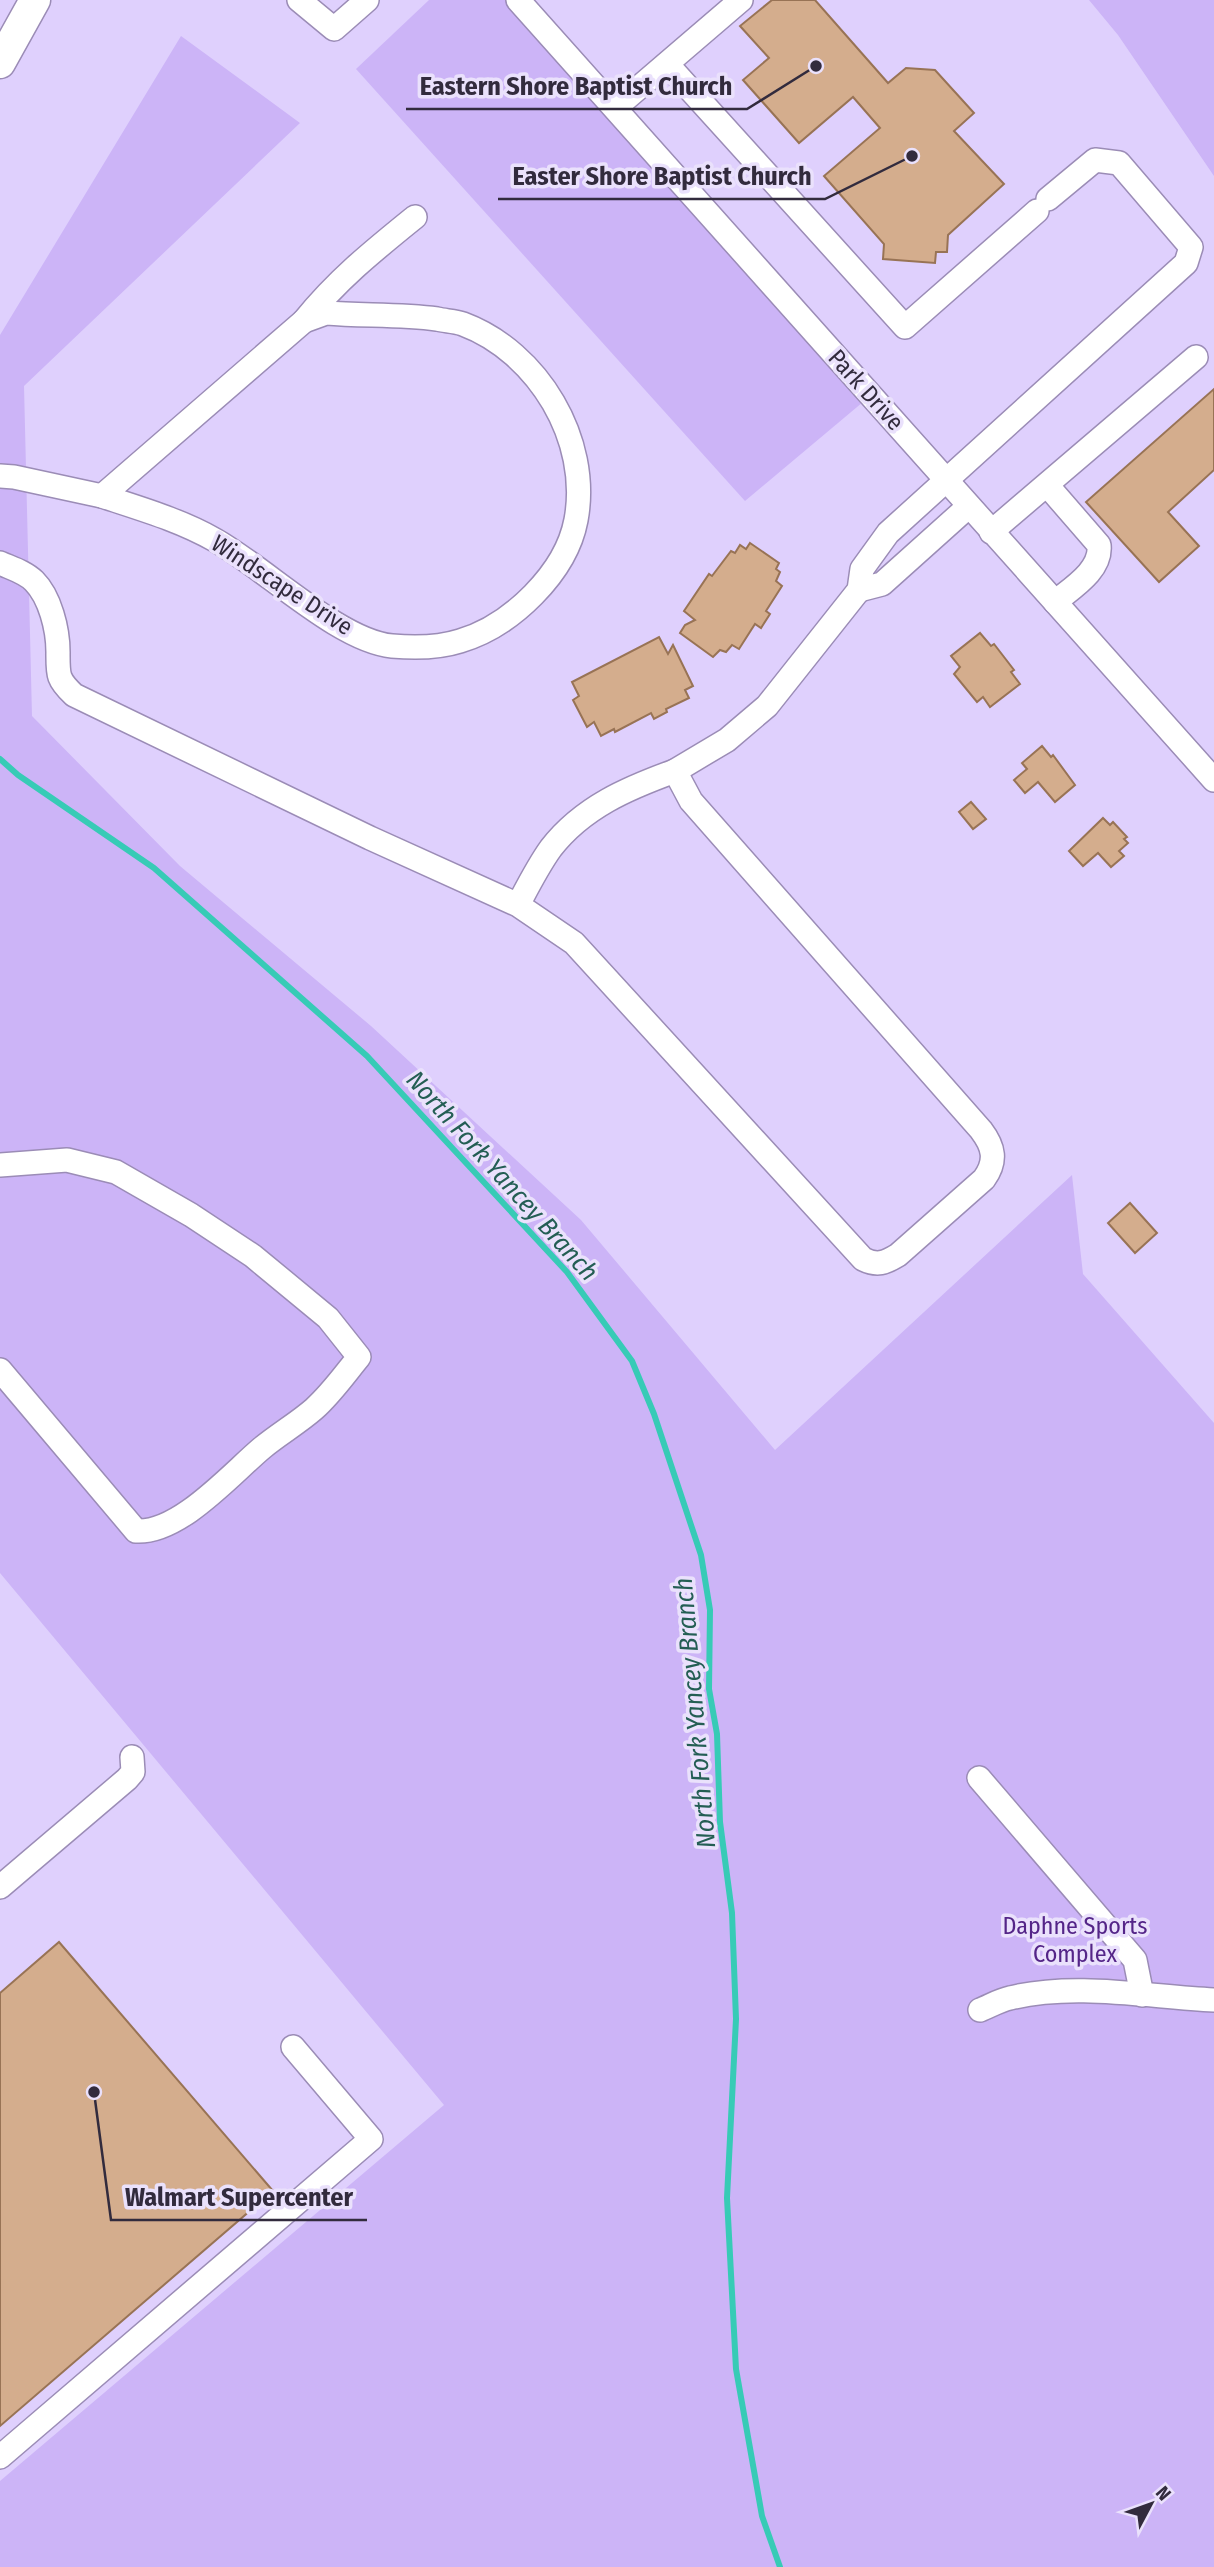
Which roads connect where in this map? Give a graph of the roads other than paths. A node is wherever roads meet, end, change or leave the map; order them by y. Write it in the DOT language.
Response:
graph roads {
  1 [pos="35,0"];
  2 [pos="299,0"];
  3 [pos="367,0"];
  4 [pos="518,0"];
  5 [pos="741,0"];
  6 [pos="0,63"];
  7 [pos="667,64"];
  8 [pos="615,108"];
  9 [pos="415,217"];
  10 [pos="304,321"];
  11 [pos="1196,357"];
  12 [pos="0,476"];
  13 [pos="946,481"];
  14 [pos="1047,485"];
  15 [pos="102,496"];
  16 [pos="969,506"];
  17 [pos="991,532"];
  18 [pos="0,563"];
  19 [pos="859,590"];
  20 [pos="1055,602"];
  21 [pos="675,771"];
  22 [pos="1214,780"];
  23 [pos="518,905"];
  24 [pos="0,1165"];
  25 [pos="0,1370"];
  26 [pos="132,1757"];
  27 [pos="979,1778"];
  28 [pos="0,1887"];
  29 [pos="1142,1995"];
  30 [pos="1214,2000"];
  31 [pos="980,2010"];
  32 [pos="293,2047"];
  33 [pos="0,2457"];
  1 -- 6 [label="main road"];
  2 -- 3 [label="street"];
  4 -- 8 [label="street, Park Drive"];
  5 -- 7 [label="street"];
  7 -- 8 [label="street"];
  7 -- 13 [label="street"];
  8 -- 13 [label="street, Park Drive"];
  9 -- 10 [label="street"];
  10 -- 15 [label="street, Windscape Drive"];
  10 -- 15 [label="street, Windscape Drive"];
  11 -- 14 [label="street"];
  12 -- 15 [label="street, Windscape Drive"];
  13 -- 16 [label="street, Park Drive"];
  13 -- 19 [label="street"];
  14 -- 17 [label="street"];
  14 -- 20 [label="street"];
  16 -- 17 [label="street, Park Drive"];
  16 -- 19 [label="street"];
  17 -- 20 [label="street, Park Drive"];
  18 -- 23 [label="street"];
  19 -- 21 [label="street"];
  20 -- 22 [label="street, Park Drive"];
  21 -- 23 [label="street"];
  21 -- 23 [label="street"];
  24 -- 25 [label="street"];
  26 -- 28 [label="street"];
  27 -- 29 [label="street"];
  29 -- 30 [label="street"];
  29 -- 31 [label="street"];
  32 -- 33 [label="street"];
}
